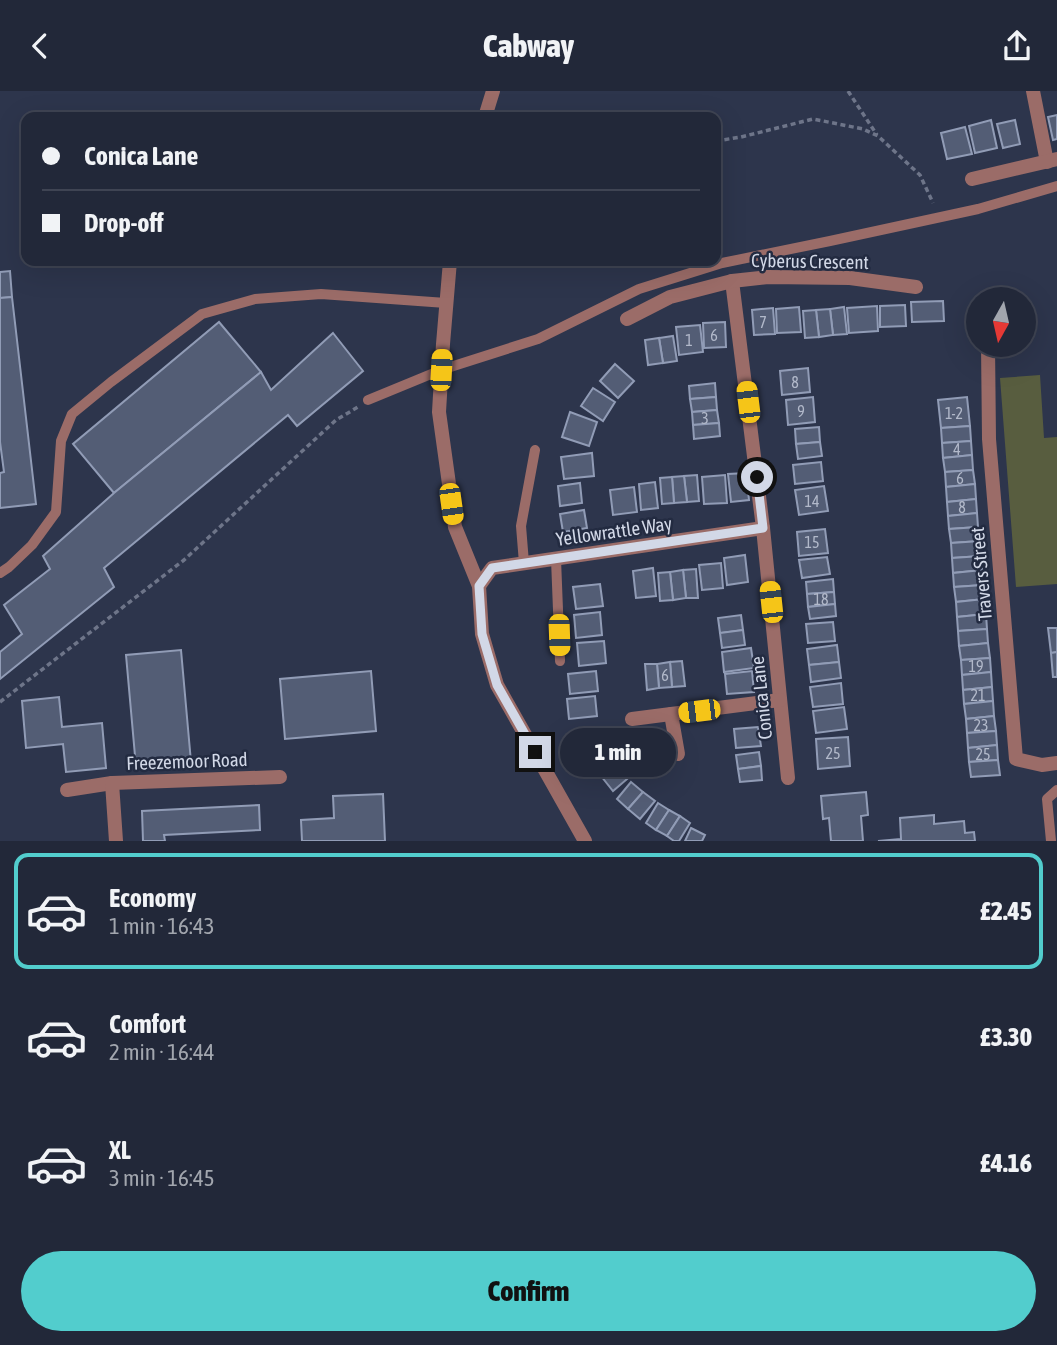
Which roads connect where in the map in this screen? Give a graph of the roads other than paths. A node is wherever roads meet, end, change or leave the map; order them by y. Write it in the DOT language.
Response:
graph roads {
  1 [pos="493,91"];
  2 [pos="1033,91"];
  3 [pos="487,112"];
  4 [pos="1052,161"];
  5 [pos="972,179"];
  6 [pos="1057,186"];
  7 [pos="721,263"];
  8 [pos="450,266"];
  9 [pos="712,266"];
  10 [pos="732,281"];
  11 [pos="916,287"];
  12 [pos="446,303"];
  13 [pos="627,319"];
  14 [pos="988,357"];
  15 [pos="441,370"];
  16 [pos="368,400"];
  17 [pos="535,450"];
  18 [pos="763,528"];
  19 [pos="556,559"];
  20 [pos="524,563"];
  21 [pos="0,573"];
  22 [pos="479,586"];
  23 [pos="560,661"];
  24 [pos="780,700"];
  25 [pos="671,714"];
  26 [pos="632,719"];
  27 [pos="678,754"];
  28 [pos="1057,763"];
  29 [pos="280,777"];
  30 [pos="788,778"];
  31 [pos="112,783"];
  32 [pos="67,790"];
  33 [pos="1057,790"];
  34 [pos="116,841"];
  35 [pos="586,841"];
  36 [pos="1051,841"];
  1 -- 3 [label="street"];
  2 -- 4 [label="street"];
  4 -- 5 [label="street"];
  6 -- 7 [label="lane"];
  8 -- 12 [label="street"];
  9 -- 15 [label="lane"];
  10 -- 11 [label="street, Cyberus Crescent"];
  10 -- 13 [label="street, Cyberus Crescent"];
  10 -- 18 [label="street, Conica Lane"];
  12 -- 15 [label="street"];
  12 -- 21 [label="lane"];
  14 -- 28 [label="street, Travers Street"];
  15 -- 16 [label="lane"];
  15 -- 22 [label="street"];
  17 -- 20 [label="lane"];
  18 -- 19 [label="street, Yellowrattle Way"];
  18 -- 24 [label="street, Conica Lane"];
  19 -- 20 [label="street, Yellowrattle Way"];
  19 -- 23 [label="lane"];
  20 -- 22 [label="street, Yellowrattle Way"];
  22 -- 35 [label="street"];
  24 -- 25 [label="street"];
  24 -- 30 [label="street, Conica Lane"];
  25 -- 26 [label="street"];
  25 -- 27 [label="street"];
  29 -- 31 [label="street, Freezemoor Road"];
  31 -- 32 [label="street"];
  31 -- 34 [label="street, Freezemoor Road"];
  33 -- 36 [label="lane"];
}
